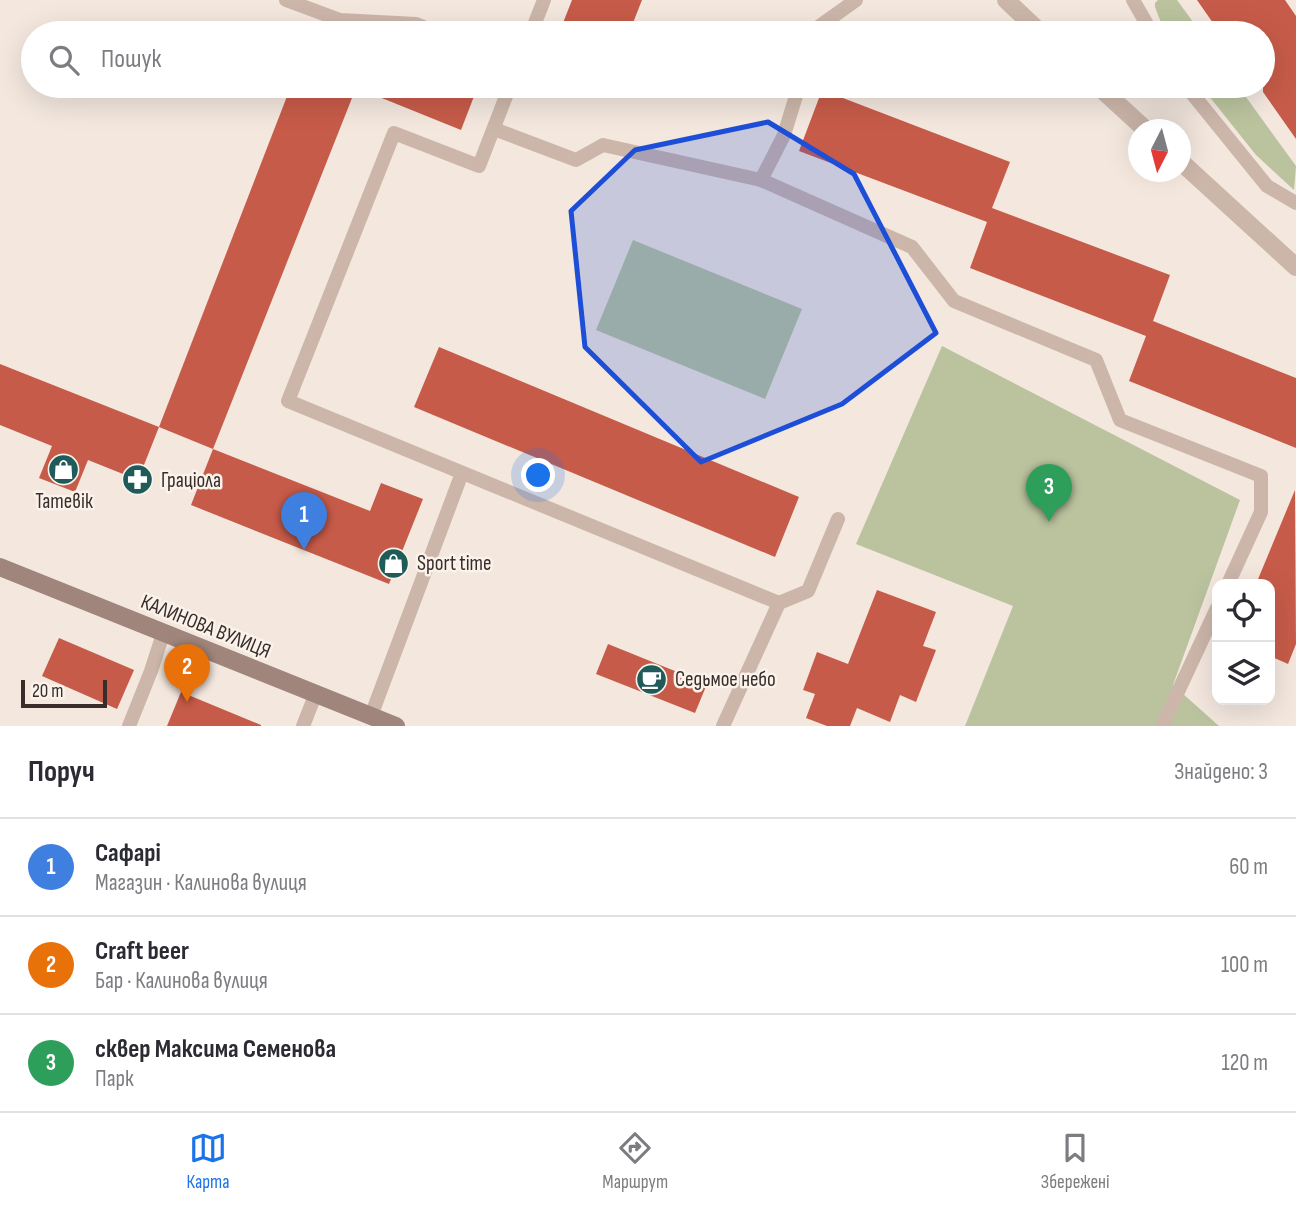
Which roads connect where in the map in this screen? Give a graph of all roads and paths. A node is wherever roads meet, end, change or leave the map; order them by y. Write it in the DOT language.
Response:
graph roads {
  1 [pos="286,0"];
  2 [pos="544,0"];
  3 [pos="856,0"];
  4 [pos="1006,0"];
  5 [pos="1133,0"];
  6 [pos="359,21"];
  7 [pos="536,21"];
  8 [pos="827,21"];
  9 [pos="1028,21"];
  10 [pos="1145,21"];
  11 [pos="506,98"];
  12 [pos="795,98"];
  13 [pos="1111,98"];
  14 [pos="1196,98"];
  15 [pos="1134,119"];
  16 [pos="494,129"];
  17 [pos="1191,171"];
  18 [pos="761,180"];
  19 [pos="1296,204"];
  20 [pos="1296,267"];
  21 [pos="462,473"];
  22 [pos="838,519"];
  23 [pos="0,567"];
  24 [pos="1230,579"];
  25 [pos="779,603"];
  26 [pos="1212,619"];
  27 [pos="163,634"];
  28 [pos="316,693"];
  29 [pos="371,716"];
  30 [pos="128,726"];
  31 [pos="303,726"];
  32 [pos="396,726"];
  33 [pos="723,726"];
  34 [pos="1162,726"];
  1 -- 6 [label="lane"];
  2 -- 7 [label="lane"];
  3 -- 8 [label="lane"];
  4 -- 9 [label="street"];
  5 -- 10 [label="lane"];
  11 -- 16 [label="lane"];
  12 -- 18 [label="lane"];
  13 -- 15 [label="street"];
  14 -- 19 [label="lane"];
  16 -- 18 [label="lane"];
  16 -- 21 [label="lane"];
  17 -- 20 [label="street"];
  18 -- 24 [label="lane"];
  21 -- 25 [label="lane"];
  21 -- 29 [label="lane"];
  22 -- 25 [label="lane"];
  23 -- 27 [label="main road, КАЛИНОВА ВУЛИЦЯ"];
  25 -- 33 [label="lane"];
  26 -- 34 [label="lane"];
  27 -- 28 [label="main road, КАЛИНОВА ВУЛИЦЯ"];
  27 -- 30 [label="lane"];
  28 -- 29 [label="main road, КАЛИНОВА ВУЛИЦЯ"];
  28 -- 31 [label="lane"];
  29 -- 32 [label="main road, КАЛИНОВА ВУЛИЦЯ"];
}
